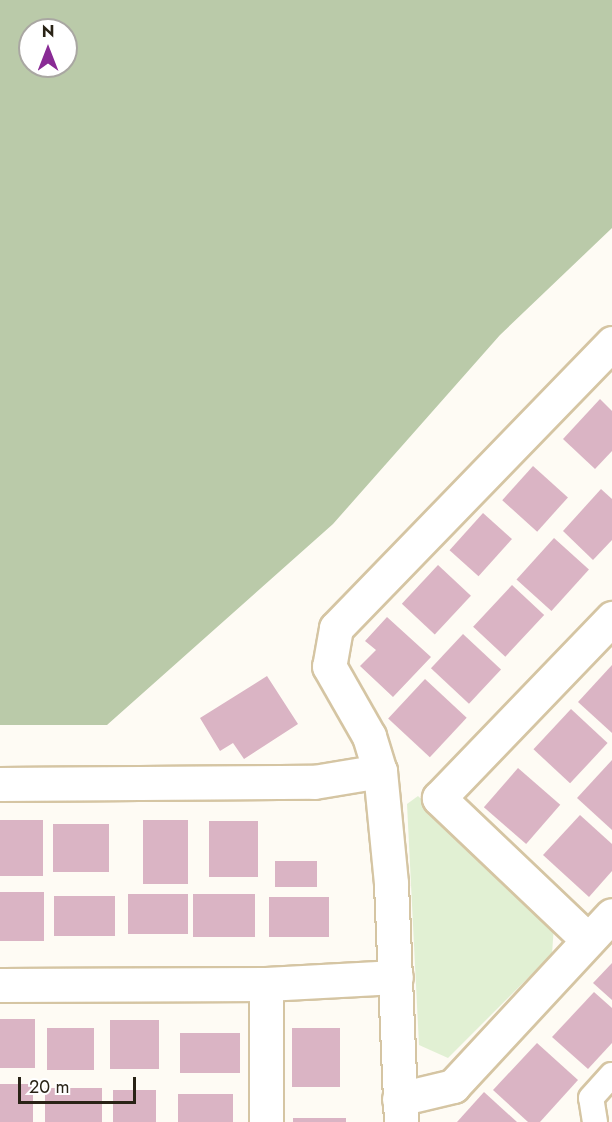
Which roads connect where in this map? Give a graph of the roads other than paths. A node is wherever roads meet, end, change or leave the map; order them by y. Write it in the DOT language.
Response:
graph roads {
  1 [pos="606,362"];
  2 [pos="612,618"];
  3 [pos="380,771"];
  4 [pos="0,784"];
  5 [pos="612,915"];
  6 [pos="588,940"];
  7 [pos="396,977"];
  8 [pos="266,984"];
  9 [pos="0,986"];
  10 [pos="612,1075"];
  11 [pos="400,1111"];
  12 [pos="266,1122"];
  13 [pos="595,1122"];
  1 -- 3 [label="street"];
  2 -- 6 [label="street"];
  3 -- 4 [label="street"];
  3 -- 7 [label="street"];
  5 -- 6 [label="street"];
  6 -- 11 [label="street"];
  7 -- 8 [label="street"];
  7 -- 11 [label="street"];
  8 -- 9 [label="street"];
  8 -- 12 [label="street"];
  10 -- 13 [label="lane"];
}
